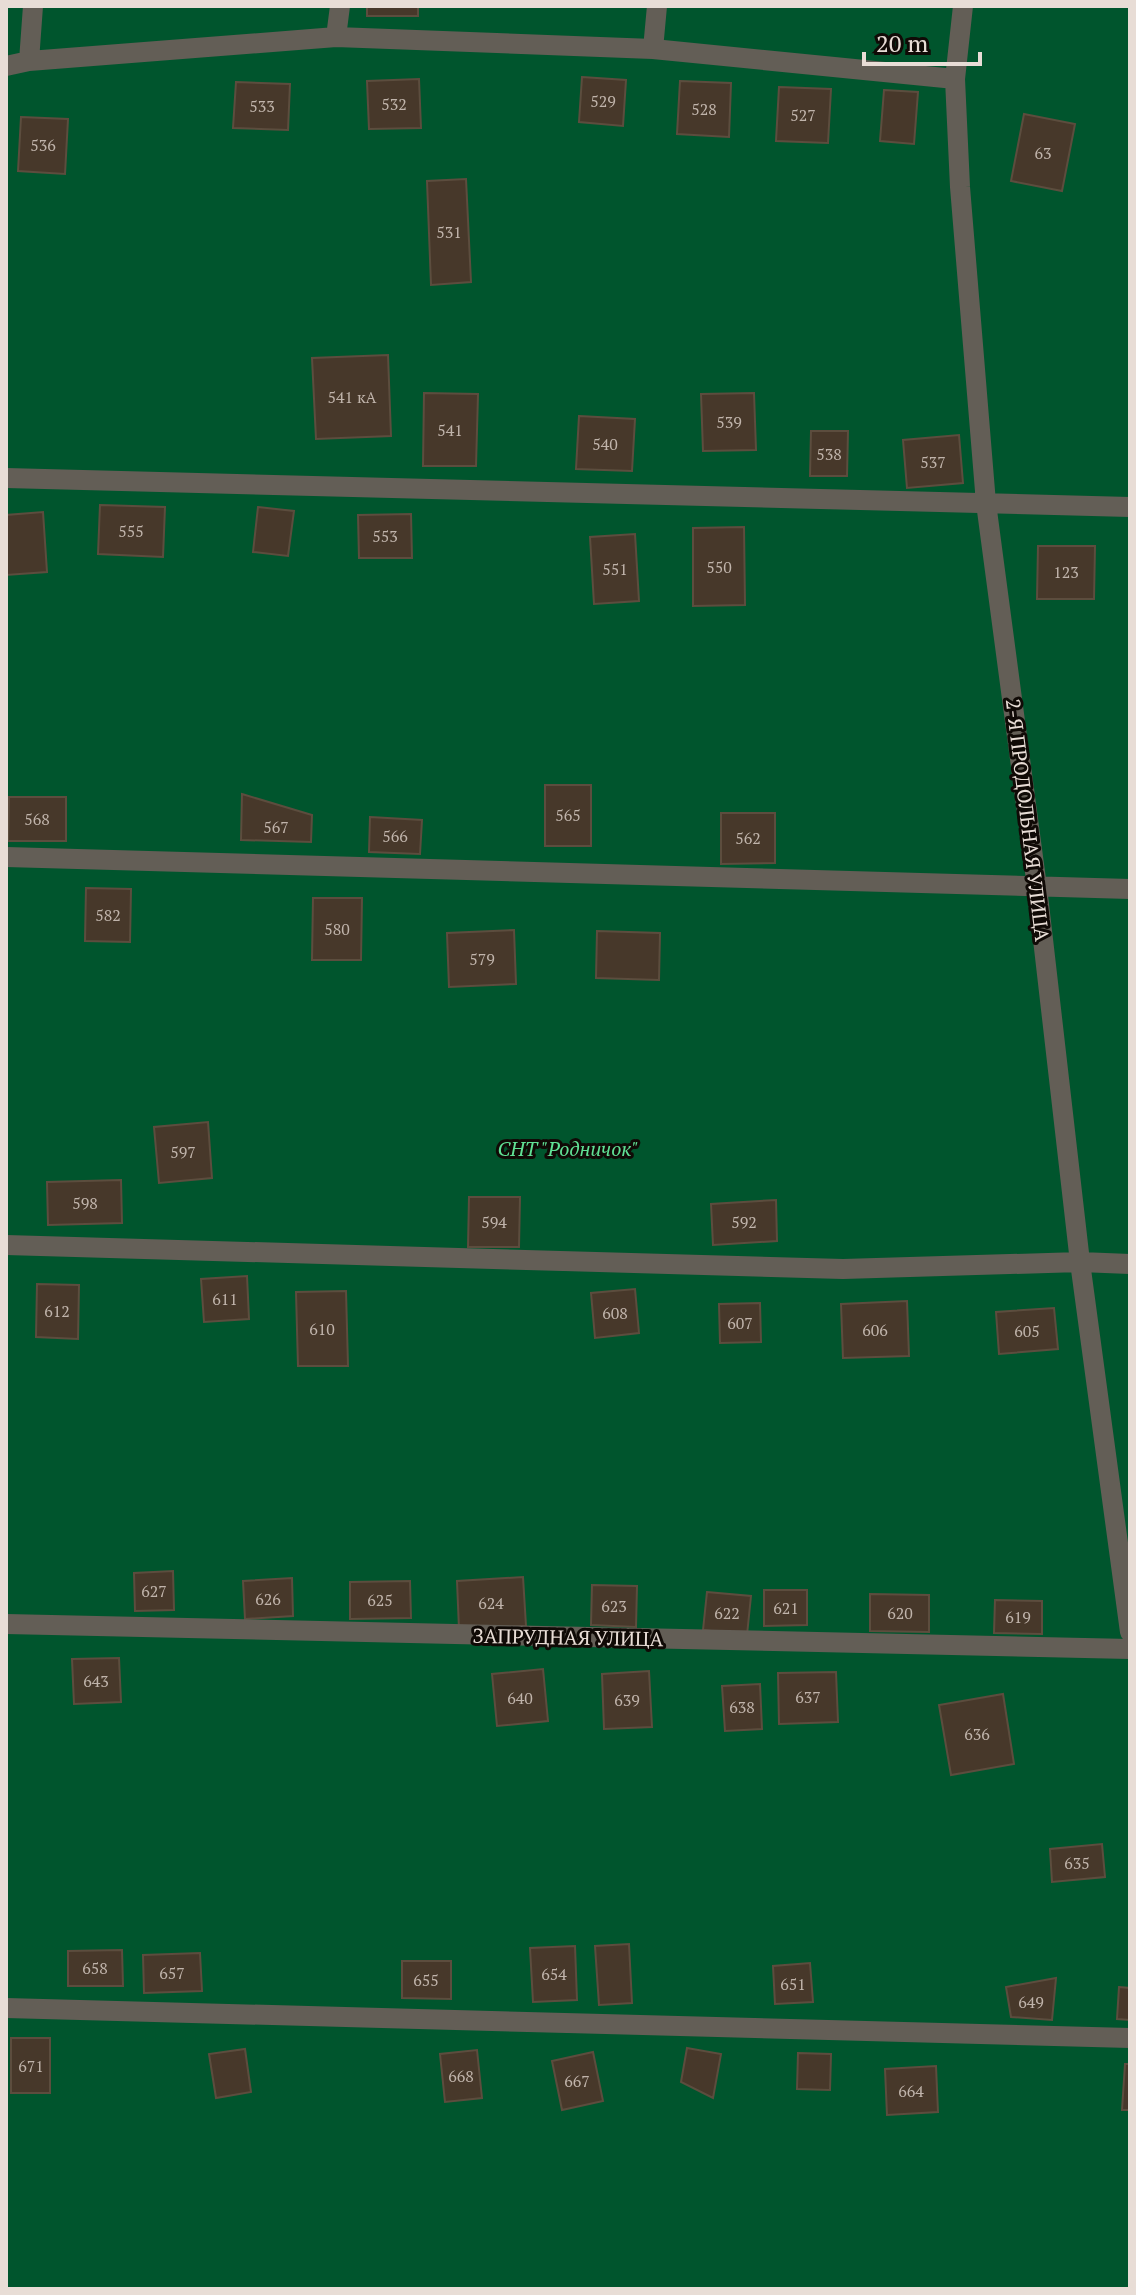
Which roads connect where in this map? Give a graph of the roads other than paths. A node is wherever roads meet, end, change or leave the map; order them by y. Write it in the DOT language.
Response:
graph roads {
  1 [pos="33,6"];
  2 [pos="340,6"];
  3 [pos="657,6"];
  4 [pos="963,6"];
  5 [pos="336,37"];
  6 [pos="653,49"];
  7 [pos="29,61"];
  8 [pos="6,66"];
  9 [pos="955,79"];
  10 [pos="6,478"];
  11 [pos="986,503"];
  12 [pos="1130,507"];
  13 [pos="6,857"];
  14 [pos="1037,887"];
  15 [pos="1130,889"];
  16 [pos="6,1245"];
  17 [pos="1080,1262"];
  18 [pos="1130,1264"];
  19 [pos="6,1624"];
  20 [pos="1130,1632"];
  21 [pos="1130,1649"];
  22 [pos="6,2008"];
  23 [pos="1130,2038"];
  1 -- 7 [label="lane"];
  2 -- 5 [label="lane"];
  3 -- 6 [label="lane"];
  4 -- 9 [label="lane, 2-Я ПРОДОЛЬНАЯ УЛИЦА"];
  5 -- 6 [label="lane"];
  5 -- 7 [label="lane"];
  6 -- 9 [label="lane"];
  7 -- 8 [label="lane"];
  9 -- 11 [label="lane, 2-Я ПРОДОЛЬНАЯ УЛИЦА"];
  10 -- 11 [label="lane"];
  11 -- 12 [label="lane"];
  11 -- 14 [label="lane, 2-Я ПРОДОЛЬНАЯ УЛИЦА"];
  13 -- 14 [label="lane"];
  14 -- 15 [label="lane"];
  14 -- 17 [label="lane, 2-Я ПРОДОЛЬНАЯ УЛИЦА"];
  16 -- 17 [label="lane"];
  17 -- 18 [label="lane"];
  17 -- 20 [label="lane, 2-Я ПРОДОЛЬНАЯ УЛИЦА"];
  19 -- 21 [label="lane, ЗАПРУДНАЯ УЛИЦА"];
  22 -- 23 [label="lane"];
}
